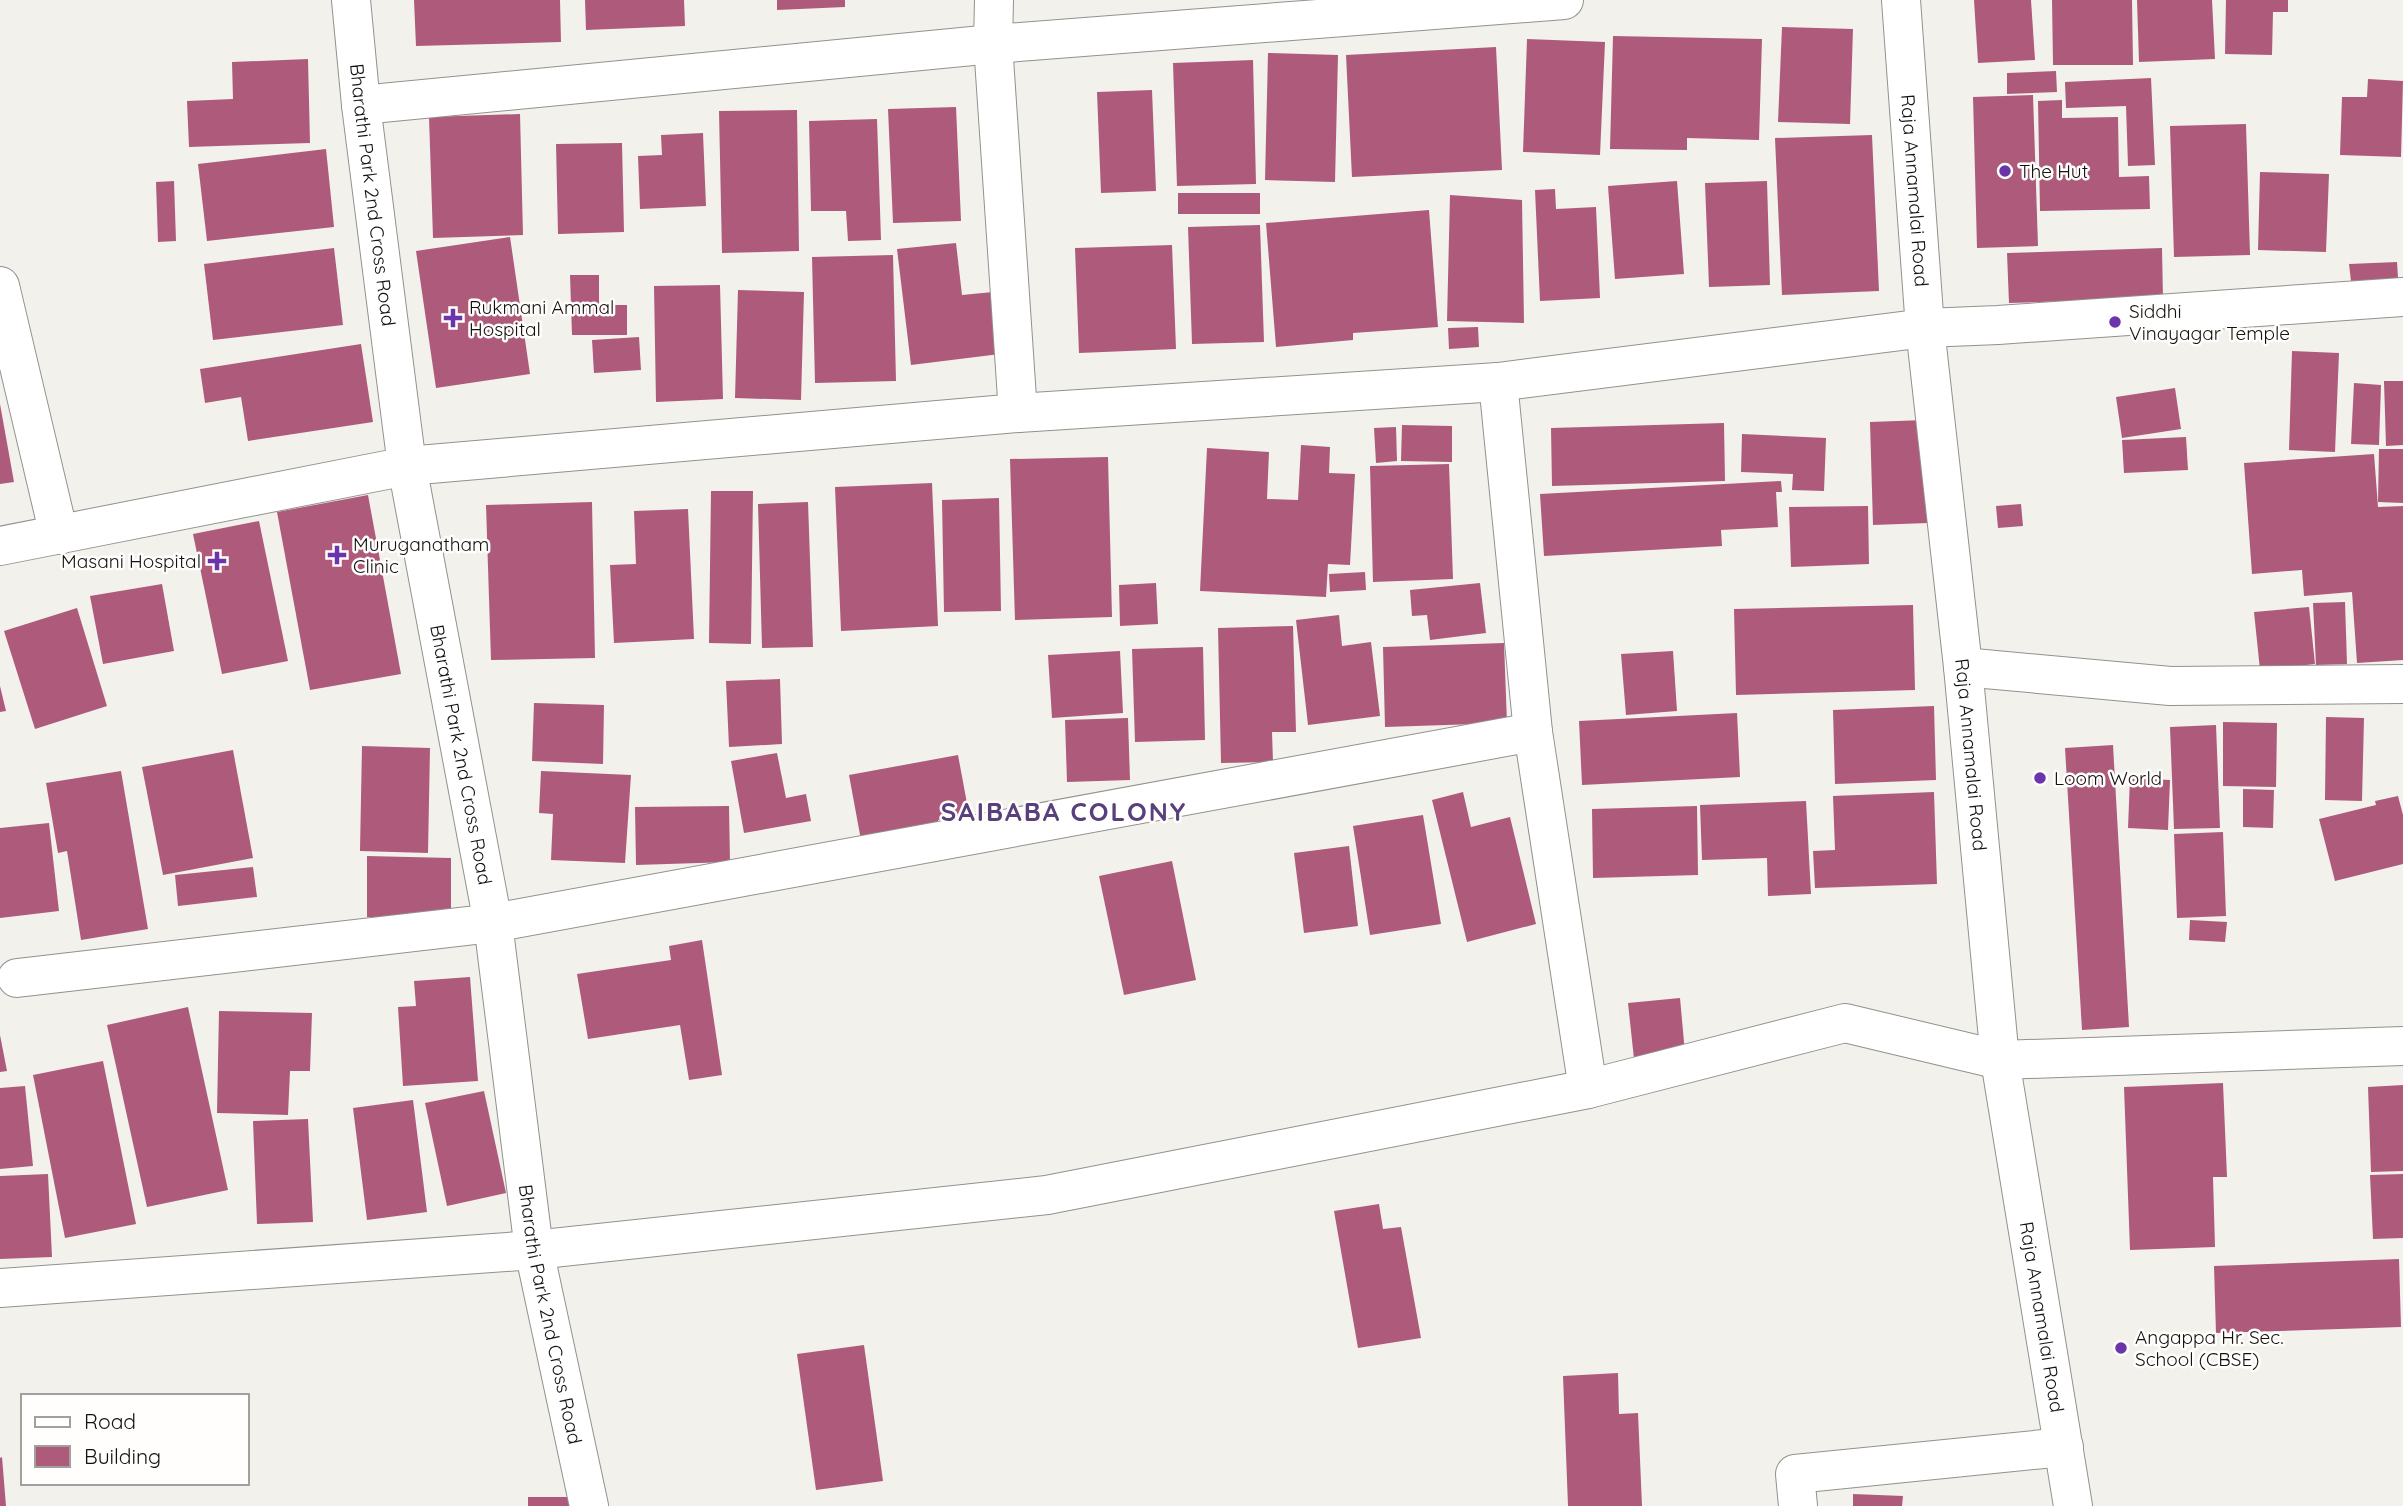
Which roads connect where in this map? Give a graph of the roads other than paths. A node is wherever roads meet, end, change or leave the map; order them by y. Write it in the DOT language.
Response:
graph roads {
  1 [pos="351,0"];
  2 [pos="994,0"];
  3 [pos="1564,0"];
  4 [pos="1901,0"];
  5 [pos="1445,5"];
  6 [pos="993,44"];
  7 [pos="361,105"];
  8 [pos="0,286"];
  9 [pos="2403,297"];
  10 [pos="1925,328"];
  11 [pos="1498,382"];
  12 [pos="1017,413"];
  13 [pos="407,466"];
  14 [pos="59,534"];
  15 [pos="0,546"];
  16 [pos="1963,667"];
  17 [pos="2403,684"];
  18 [pos="1533,732"];
  19 [pos="493,923"];
  20 [pos="17,978"];
  21 [pos="2403,1046"];
  22 [pos="2000,1060"];
  23 [pos="1588,1089"];
  24 [pos="534,1250"];
  25 [pos="0,1289"];
  26 [pos="2064,1447"];
  27 [pos="589,1506"];
  28 [pos="1798,1506"];
  29 [pos="2073,1506"];
  1 -- 7 [label="street, Bharathi Park 2nd Cross Road"];
  2 -- 6 [label="street"];
  3 -- 5 [label="street"];
  4 -- 10 [label="street, Raja Annamalai Road"];
  5 -- 6 [label="street"];
  6 -- 7 [label="street"];
  6 -- 12 [label="street"];
  7 -- 13 [label="street, Bharathi Park 2nd Cross Road"];
  8 -- 14 [label="street"];
  9 -- 10 [label="street"];
  10 -- 11 [label="street"];
  10 -- 16 [label="street, Raja Annamalai Road"];
  11 -- 12 [label="street"];
  11 -- 18 [label="street"];
  12 -- 13 [label="street"];
  13 -- 14 [label="street"];
  13 -- 19 [label="street, Bharathi Park 2nd Cross Road"];
  14 -- 15 [label="street"];
  16 -- 17 [label="street"];
  16 -- 22 [label="street, Raja Annamalai Road"];
  18 -- 19 [label="street"];
  18 -- 23 [label="street"];
  19 -- 20 [label="street"];
  19 -- 24 [label="street, Bharathi Park 2nd Cross Road"];
  21 -- 22 [label="street"];
  22 -- 23 [label="street"];
  22 -- 26 [label="street, Raja Annamalai Road"];
  23 -- 24 [label="street"];
  24 -- 25 [label="street"];
  24 -- 27 [label="street, Bharathi Park 2nd Cross Road"];
  26 -- 28 [label="street"];
  26 -- 29 [label="street, Raja Annamalai Road"];
}
